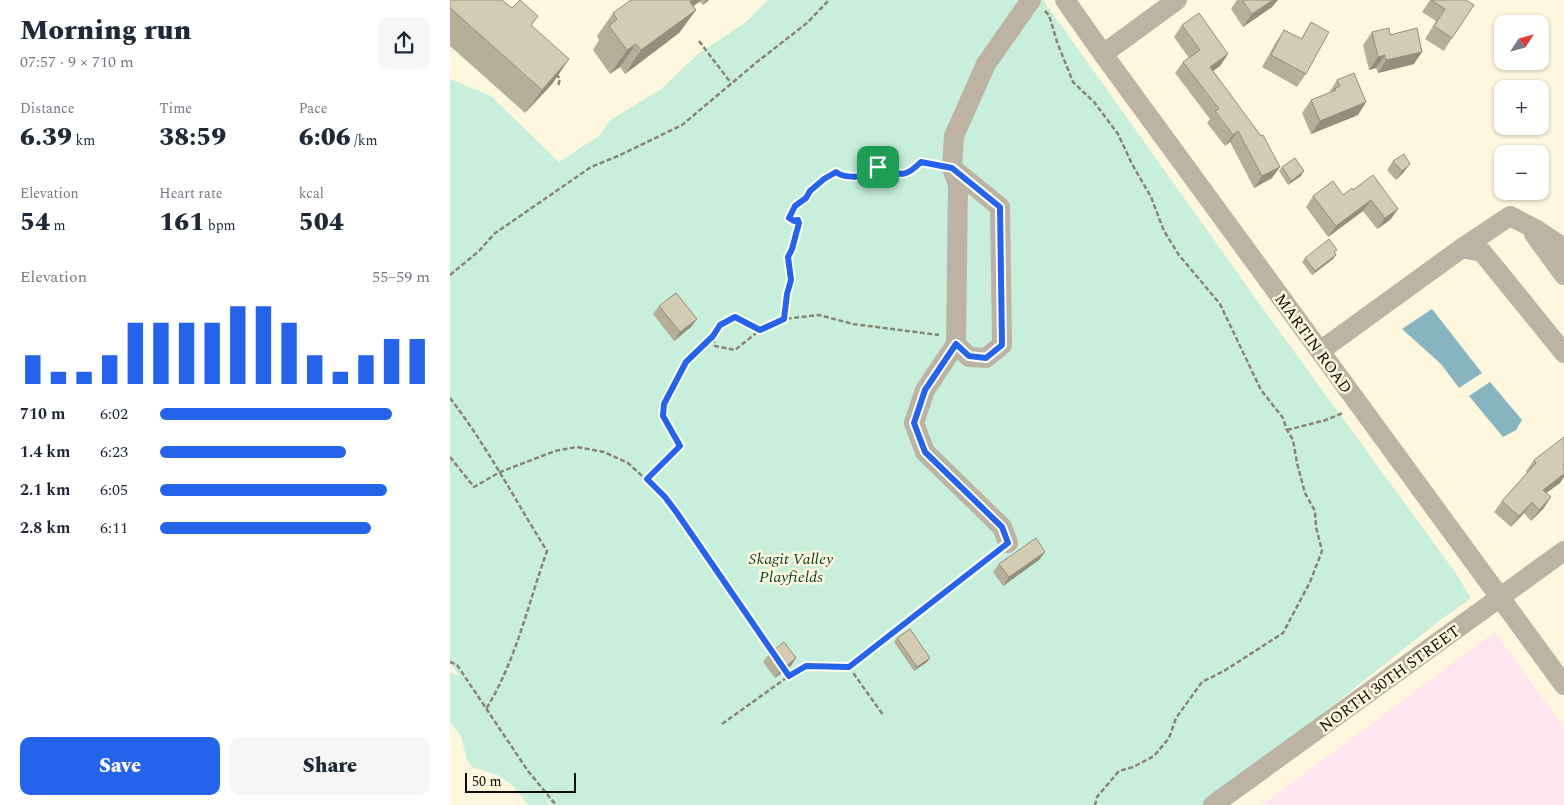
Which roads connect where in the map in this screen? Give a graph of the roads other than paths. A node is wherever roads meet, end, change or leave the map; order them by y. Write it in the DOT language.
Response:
graph roads {
  1 [pos="1065,0"];
  2 [pos="1177,0"];
  3 [pos="1035,3"];
  4 [pos="1103,54"];
  5 [pos="952,168"];
  6 [pos="1527,225"];
  7 [pos="1462,248"];
  8 [pos="1564,248"];
  9 [pos="1564,275"];
  10 [pos="960,346"];
  11 [pos="1320,351"];
  12 [pos="1564,353"];
  13 [pos="1008,543"];
  14 [pos="1564,551"];
  15 [pos="1501,597"];
  16 [pos="1564,685"];
  17 [pos="1214,805"];
  1 -- 4 [label="street, MARTIN ROAD"];
  2 -- 4 [label="street"];
  3 -- 5 [label="street"];
  4 -- 11 [label="street, MARTIN ROAD"];
  5 -- 10 [label="street"];
  5 -- 10 [label="street"];
  6 -- 7 [label="street"];
  6 -- 8 [label="street"];
  6 -- 9 [label="street"];
  7 -- 11 [label="street"];
  7 -- 12 [label="street"];
  10 -- 13 [label="street"];
  11 -- 15 [label="street, MARTIN ROAD"];
  14 -- 15 [label="street, NORTH 30TH STREET"];
  15 -- 16 [label="street, MARTIN ROAD"];
  15 -- 17 [label="street, NORTH 30TH STREET"];
}
